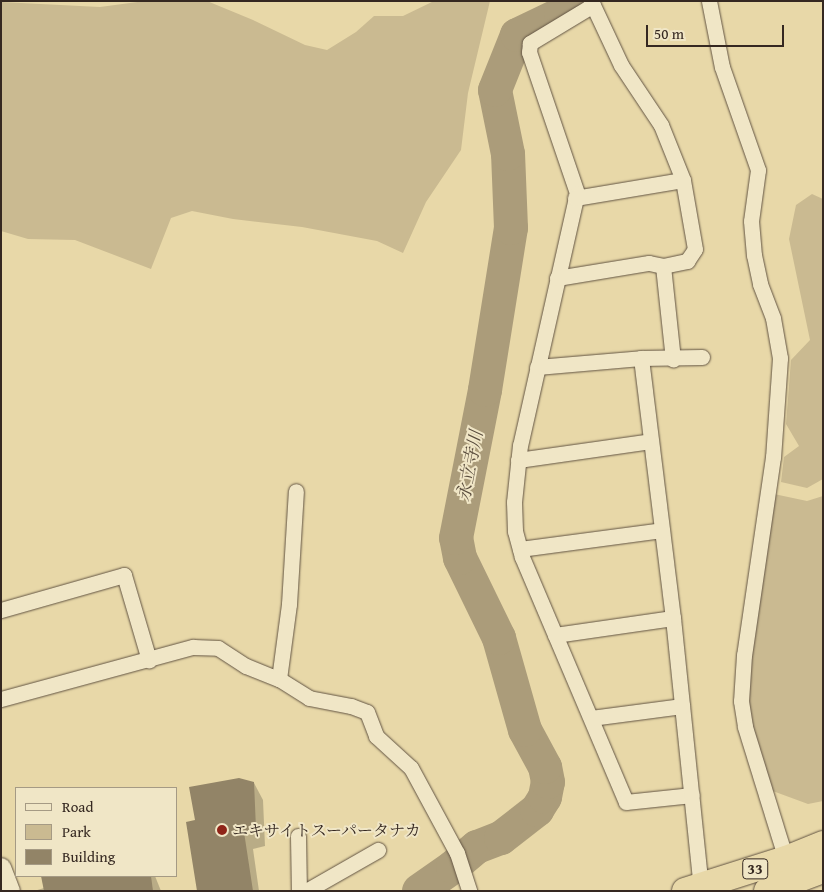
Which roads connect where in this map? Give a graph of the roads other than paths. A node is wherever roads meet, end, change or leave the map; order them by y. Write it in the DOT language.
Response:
graph roads {
  1 [pos="709,1"];
  2 [pos="592,3"];
  3 [pos="683,180"];
  4 [pos="575,198"];
  5 [pos="663,266"];
  6 [pos="557,278"];
  7 [pos="702,357"];
  8 [pos="641,358"];
  9 [pos="673,359"];
  10 [pos="537,366"];
  11 [pos="651,441"];
  12 [pos="518,460"];
  13 [pos="296,491"];
  14 [pos="662,530"];
  15 [pos="520,549"];
  16 [pos="1,610"];
  17 [pos="673,618"];
  18 [pos="555,635"];
  19 [pos="149,660"];
  20 [pos="279,679"];
  21 [pos="1,699"];
  22 [pos="682,706"];
  23 [pos="591,718"];
  24 [pos="692,795"];
  25 [pos="298,836"];
  26 [pos="823,844"];
  27 [pos="378,850"];
  28 [pos="1,868"];
  29 [pos="823,870"];
  30 [pos="793,877"];
  31 [pos="696,889"];
  32 [pos="10,891"];
  33 [pos="299,891"];
  34 [pos="306,891"];
  35 [pos="469,891"];
  36 [pos="766,891"];
  1 -- 30 [label="street"];
  2 -- 3 [label="street"];
  2 -- 4 [label="street"];
  3 -- 4 [label="street"];
  3 -- 5 [label="street"];
  4 -- 6 [label="street"];
  5 -- 6 [label="street"];
  5 -- 9 [label="street"];
  6 -- 10 [label="street"];
  7 -- 9 [label="street"];
  8 -- 9 [label="street"];
  8 -- 10 [label="street"];
  8 -- 11 [label="street"];
  10 -- 12 [label="street"];
  11 -- 12 [label="street"];
  11 -- 14 [label="street"];
  12 -- 15 [label="street"];
  13 -- 20 [label="street"];
  14 -- 15 [label="street"];
  14 -- 17 [label="street"];
  15 -- 18 [label="street"];
  16 -- 19 [label="street"];
  17 -- 18 [label="street"];
  17 -- 22 [label="street"];
  18 -- 23 [label="street"];
  19 -- 20 [label="street"];
  19 -- 21 [label="street"];
  20 -- 35 [label="street"];
  22 -- 23 [label="street"];
  22 -- 24 [label="street"];
  23 -- 24 [label="street"];
  24 -- 31 [label="street"];
  25 -- 33 [label="street"];
  26 -- 30 [label="highway, 33"];
  27 -- 34 [label="street"];
  28 -- 32 [label="street"];
  29 -- 30 [label="highway, 33"];
  30 -- 31 [label="highway, 33"];
  30 -- 36 [label="highway, 33"];
}
